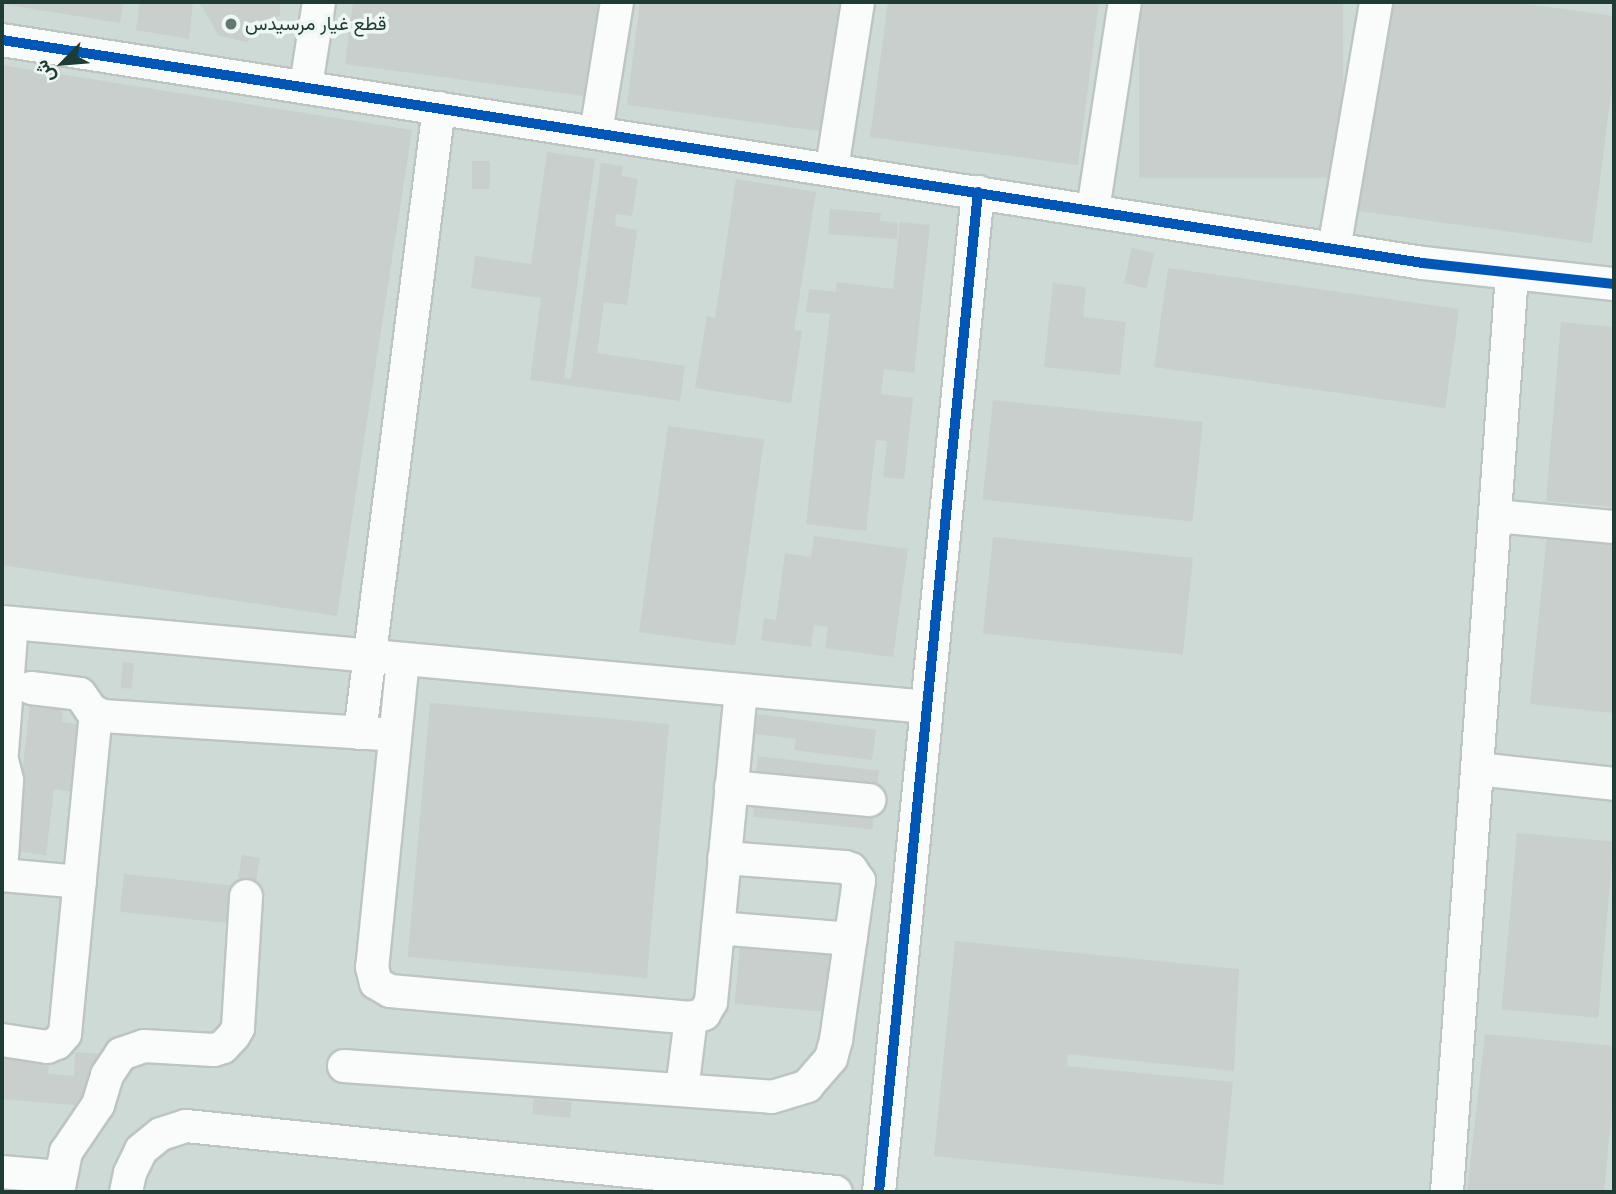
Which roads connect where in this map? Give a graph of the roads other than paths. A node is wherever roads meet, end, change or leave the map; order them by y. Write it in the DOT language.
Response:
graph roads {
  1 [pos="319,2"];
  2 [pos="617,2"];
  3 [pos="858,2"];
  4 [pos="1125,2"];
  5 [pos="1376,2"];
  6 [pos="2,40"];
  7 [pos="306,86"];
  8 [pos="439,108"];
  9 [pos="596,133"];
  10 [pos="832,168"];
  11 [pos="978,192"];
  12 [pos="1093,210"];
  13 [pos="1334,249"];
  14 [pos="1512,275"];
  15 [pos="1614,284"];
  16 [pos="1495,516"];
  17 [pos="1614,527"];
  18 [pos="7,623"];
  19 [pos="369,656"];
  20 [pos="403,659"];
  21 [pos="741,690"];
  22 [pos="13,692"];
  23 [pos="927,708"];
  24 [pos="96,714"];
  25 [pos="360,733"];
  26 [pos="396,735"];
  27 [pos="2,752"];
  28 [pos="2,760"];
  29 [pos="1477,769"];
  30 [pos="1614,784"];
  31 [pos="732,787"];
  32 [pos="869,800"];
  33 [pos="2,857"];
  34 [pos="724,858"];
  35 [pos="2,875"];
  36 [pos="80,883"];
  37 [pos="246,895"];
  38 [pos="718,928"];
  39 [pos="851,939"];
  40 [pos="691,1018"];
  41 [pos="2,1040"];
  42 [pos="344,1066"];
  43 [pos="682,1090"];
  44 [pos="2,1172"];
  45 [pos="59,1185"];
  46 [pos="741,1188"];
  47 [pos="127,1192"];
  48 [pos="836,1192"];
  49 [pos="879,1192"];
  50 [pos="1447,1192"];
  1 -- 7 [label="street"];
  2 -- 9 [label="street"];
  3 -- 10 [label="street"];
  4 -- 12 [label="street"];
  5 -- 13 [label="street"];
  6 -- 7 [label="street"];
  7 -- 8 [label="street"];
  8 -- 9 [label="street"];
  8 -- 19 [label="street"];
  9 -- 10 [label="street"];
  10 -- 11 [label="street"];
  11 -- 12 [label="street"];
  11 -- 23 [label="street"];
  12 -- 13 [label="street"];
  13 -- 14 [label="street"];
  14 -- 15 [label="street"];
  14 -- 16 [label="street"];
  16 -- 17 [label="street"];
  16 -- 29 [label="street"];
  18 -- 19 [label="street"];
  18 -- 22 [label="street"];
  19 -- 20 [label="street"];
  19 -- 25 [label="street"];
  20 -- 21 [label="street"];
  20 -- 26 [label="street"];
  21 -- 23 [label="street"];
  21 -- 31 [label="street"];
  22 -- 24 [label="street"];
  22 -- 27 [label="street"];
  23 -- 49 [label="street"];
  24 -- 25 [label="street"];
  24 -- 36 [label="street"];
  25 -- 26 [label="street"];
  26 -- 40 [label="street"];
  28 -- 33 [label="street"];
  29 -- 30 [label="street"];
  29 -- 50 [label="street"];
  31 -- 32 [label="street"];
  31 -- 34 [label="street"];
  34 -- 38 [label="street"];
  34 -- 39 [label="street"];
  35 -- 36 [label="street"];
  36 -- 41 [label="street"];
  37 -- 45 [label="street"];
  38 -- 39 [label="street"];
  38 -- 40 [label="street"];
  39 -- 43 [label="street"];
  40 -- 43 [label="street"];
  42 -- 43 [label="street"];
  44 -- 45 [label="street"];
  46 -- 47 [label="street"];
  46 -- 48 [label="street"];
}
